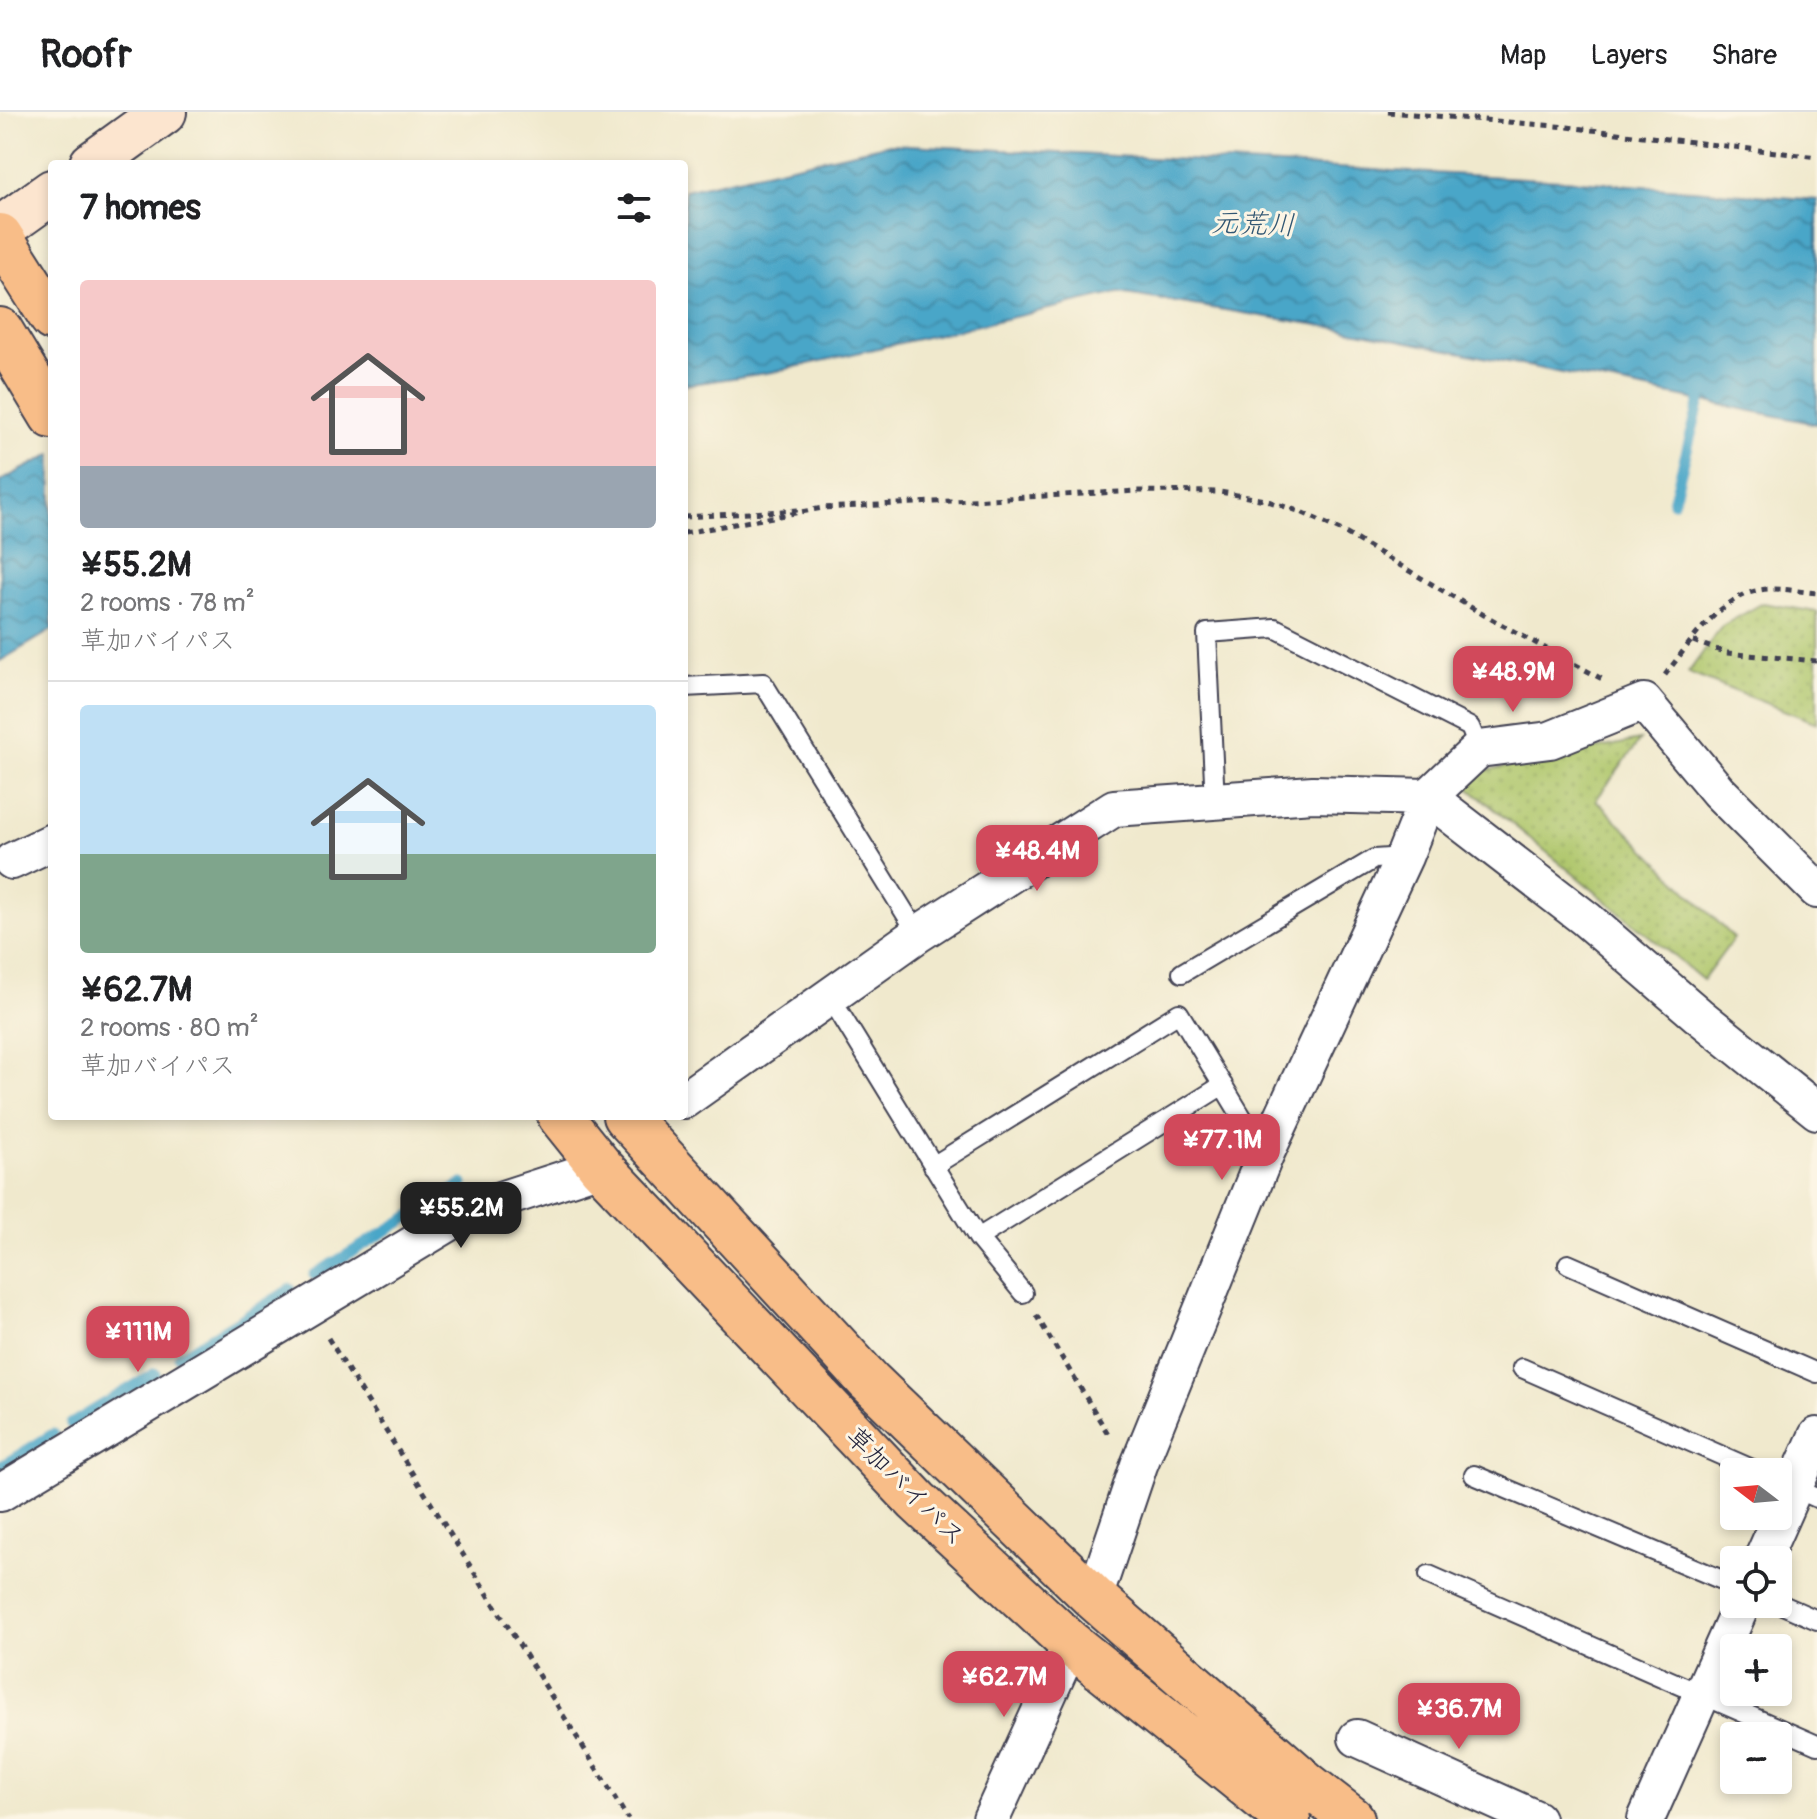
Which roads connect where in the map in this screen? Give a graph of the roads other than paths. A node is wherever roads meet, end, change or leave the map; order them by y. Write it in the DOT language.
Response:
graph roads {
  1 [pos="164,112"];
  2 [pos="98,160"];
  3 [pos="48,195"];
  4 [pos="0,229"];
  5 [pos="11,253"];
  6 [pos="48,312"];
  7 [pos="0,330"];
  8 [pos="48,409"];
  9 [pos="688,687"];
  10 [pos="1479,749"];
  11 [pos="1428,797"];
  12 [pos="1215,802"];
  13 [pos="48,844"];
  14 [pos="1404,857"];
  15 [pos="12,861"];
  16 [pos="1817,890"];
  17 [pos="918,934"];
  18 [pos="1182,973"];
  19 [pos="830,997"];
  20 [pos="1223,1085"];
  21 [pos="688,1097"];
  22 [pos="1817,1111"];
  23 [pos="563,1120"];
  24 [pos="642,1121"];
  25 [pos="1265,1155"];
  26 [pos="933,1166"];
  27 [pos="601,1167"];
  28 [pos="978,1238"];
  29 [pos="1568,1264"];
  30 [pos="1023,1293"];
  31 [pos="1522,1368"];
  32 [pos="1817,1373"];
  33 [pos="1817,1436"];
  34 [pos="1727,1458"];
  35 [pos="1474,1475"];
  36 [pos="1796,1488"];
  37 [pos="0,1493"];
  38 [pos="1769,1546"];
  39 [pos="1429,1575"];
  40 [pos="1720,1579"];
  41 [pos="1094,1598"];
  42 [pos="1792,1609"];
  43 [pos="1736,1618"];
  44 [pos="1817,1620"];
  45 [pos="1071,1644"];
  46 [pos="1702,1694"];
  47 [pos="1357,1738"];
  48 [pos="1817,1745"];
  49 [pos="991,1819"];
  50 [pos="1288,1819"];
  51 [pos="1352,1819"];
  52 [pos="1536,1819"];
  53 [pos="1646,1819"];
  1 -- 2 [label="main road"];
  3 -- 4 [label="main road"];
  5 -- 6 [label="highway"];
  7 -- 8 [label="highway"];
  9 -- 17 [label="lane"];
  10 -- 11 [label="street"];
  10 -- 12 [label="lane"];
  10 -- 16 [label="street"];
  11 -- 12 [label="street"];
  11 -- 14 [label="street"];
  11 -- 22 [label="street"];
  12 -- 17 [label="street"];
  13 -- 15 [label="street"];
  14 -- 18 [label="lane"];
  14 -- 25 [label="street"];
  17 -- 19 [label="street"];
  19 -- 21 [label="street"];
  19 -- 26 [label="lane"];
  20 -- 25 [label="lane"];
  20 -- 26 [label="lane"];
  20 -- 28 [label="lane"];
  23 -- 27 [label="highway, 草加バイパス"];
  24 -- 41 [label="highway, 草加バイパス"];
  25 -- 41 [label="street"];
  26 -- 28 [label="lane"];
  27 -- 37 [label="street"];
  27 -- 45 [label="highway, 草加バイパス"];
  28 -- 30 [label="lane"];
  29 -- 32 [label="lane"];
  31 -- 34 [label="lane"];
  33 -- 36 [label="street"];
  35 -- 40 [label="lane"];
  36 -- 38 [label="street"];
  39 -- 46 [label="lane"];
  41 -- 51 [label="highway, 草加バイパス"];
  42 -- 44 [label="lane"];
  43 -- 46 [label="street"];
  45 -- 49 [label="street"];
  45 -- 50 [label="highway, 草加バイパス"];
  46 -- 48 [label="lane"];
  46 -- 53 [label="street"];
  47 -- 52 [label="street"];
}
